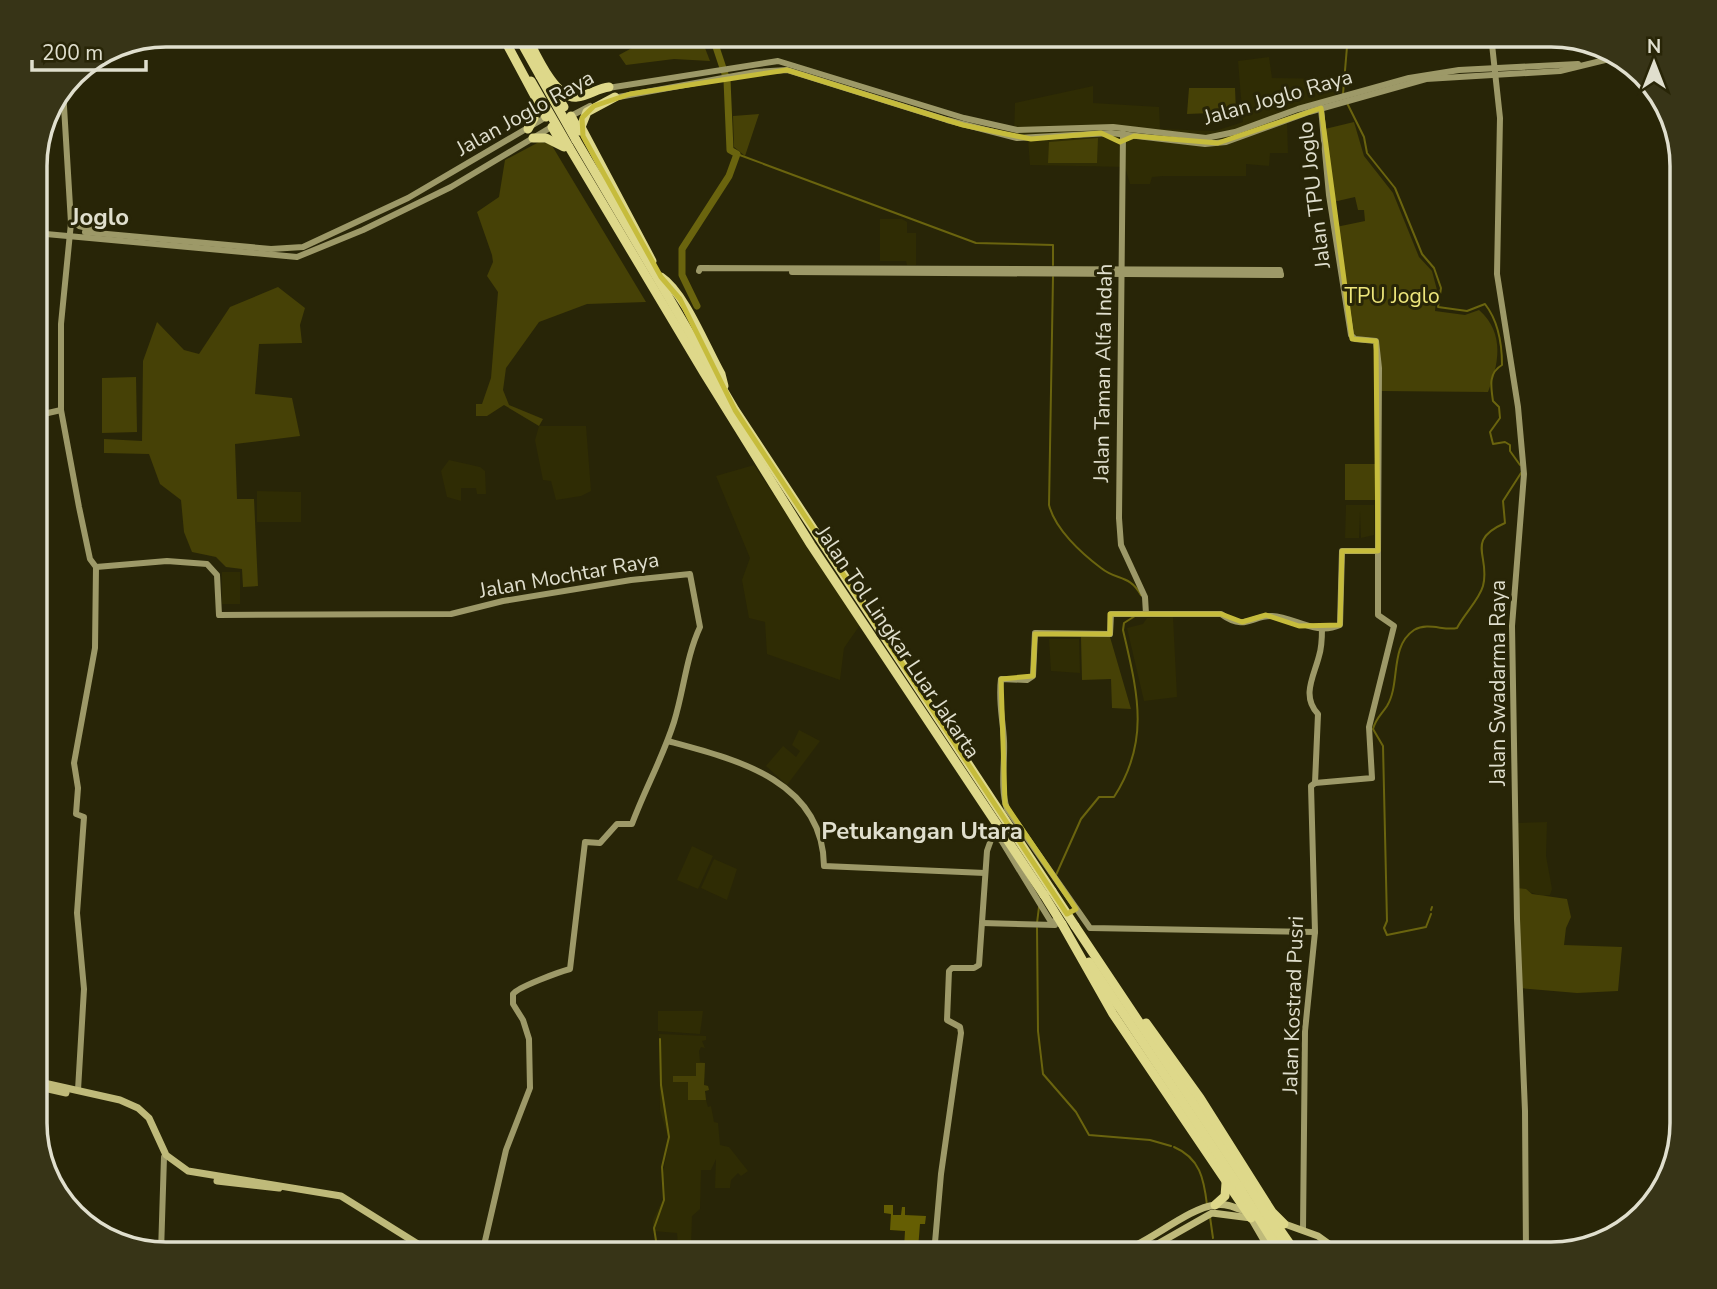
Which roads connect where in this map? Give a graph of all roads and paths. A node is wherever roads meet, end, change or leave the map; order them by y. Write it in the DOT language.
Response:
graph roads {
  1 [pos="510,47"];
  2 [pos="513,47"];
  3 [pos="522,47"];
  4 [pos="532,47"];
  5 [pos="1493,47"];
  6 [pos="1598,58"];
  7 [pos="1604,60"];
  8 [pos="1497,71"];
  9 [pos="535,78"];
  10 [pos="654,79"];
  11 [pos="609,87"];
  12 [pos="554,89"];
  13 [pos="656,89"];
  14 [pos="615,97"];
  15 [pos="536,98"];
  16 [pos="1344,99"];
  17 [pos="906,102"];
  18 [pos="64,106"];
  19 [pos="564,107"];
  20 [pos="1321,108"];
  21 [pos="570,116"];
  22 [pos="546,117"];
  23 [pos="551,127"];
  24 [pos="1123,131"];
  25 [pos="531,133"];
  26 [pos="1111,133"];
  27 [pos="1134,136"];
  28 [pos="572,141"];
  29 [pos="502,144"];
  30 [pos="1122,146"];
  31 [pos="508,153"];
  32 [pos="70,210"];
  33 [pos="48,233"];
  34 [pos="71,234"];
  35 [pos="103,234"];
  36 [pos="314,242"];
  37 [pos="318,250"];
  38 [pos="1052,271"];
  39 [pos="1122,271"];
  40 [pos="61,410"];
  41 [pos="735,410"];
  42 [pos="48,413"];
  43 [pos="1378,551"];
  44 [pos="96,567"];
  45 [pos="1145,614"];
  46 [pos="1322,628"];
  47 [pos="668,741"];
  48 [pos="1315,783"];
  49 [pos="985,873"];
  50 [pos="1048,893"];
  51 [pos="1077,911"];
  52 [pos="982,923"];
  53 [pos="1315,932"];
  54 [pos="1095,976"];
  55 [pos="1112,981"];
  56 [pos="48,1085"];
  57 [pos="48,1087"];
  58 [pos="78,1090"];
  59 [pos="1192,1111"];
  60 [pos="164,1157"];
  61 [pos="1226,1182"];
  62 [pos="1259,1193"];
  63 [pos="1238,1198"];
  64 [pos="1209,1206"];
  65 [pos="1254,1219"];
  66 [pos="1190,1220"];
  67 [pos="1279,1222"];
  68 [pos="1303,1230"];
  69 [pos="161,1241"];
  70 [pos="1288,1241"];
  71 [pos="411,1242"];
  72 [pos="415,1242"];
  73 [pos="485,1242"];
  74 [pos="935,1242"];
  75 [pos="1156,1242"];
  76 [pos="1156,1242"];
  77 [pos="1267,1242"];
  78 [pos="1274,1242"];
  79 [pos="1274,1242"];
  80 [pos="1282,1242"];
  81 [pos="1323,1242"];
  82 [pos="1525,1242"];
  1 -- 15 [label="highway"];
  2 -- 9 [label="highway, Jalan Tol Lingkar Luar Jakarta"];
  3 -- 9 [label="highway, Jalan Tol Lingkar Luar Jakarta"];
  4 -- 12 [label="highway"];
  5 -- 8 [label="street, Jalan Swadarma Raya"];
  6 -- 8 [label="street"];
  7 -- 8 [label="street"];
  8 -- 16 [label="street, Jalan Joglo Raya"];
  8 -- 82 [label="street, Jalan Swadarma Raya"];
  9 -- 28 [label="highway, Jalan Tol Lingkar Luar Jakarta, bridge"];
  10 -- 11 [label="street, Jalan Joglo Raya"];
  10 -- 13 [label="street"];
  10 -- 17 [label="street, Jalan Joglo Raya"];
  11 -- 12 [label="highway"];
  11 -- 19 [label="street, Jalan Joglo Raya"];
  12 -- 15 [label="highway"];
  12 -- 19 [label="highway"];
  13 -- 14 [label="street, Jalan Joglo Raya"];
  13 -- 17 [label="street, Jalan Joglo Raya"];
  14 -- 21 [label="street, Jalan Joglo Raya"];
  14 -- 28 [label="highway"];
  15 -- 22 [label="highway"];
  15 -- 25 [label="highway"];
  16 -- 20 [label="street, Jalan Joglo Raya"];
  16 -- 24 [label="street, Jalan Joglo Raya"];
  17 -- 24 [label="street, Jalan Joglo Raya"];
  17 -- 26 [label="street, Jalan Joglo Raya"];
  18 -- 32 [label="street"];
  19 -- 22 [label="street, Jalan Joglo Raya"];
  20 -- 27 [label="street, Jalan Joglo Raya"];
  20 -- 43 [label="street, Jalan TPU Joglo"];
  21 -- 23 [label="street, Jalan Joglo Raya"];
  21 -- 28 [label="highway"];
  22 -- 25 [label="street, Jalan Joglo Raya"];
  23 -- 25 [label="street, Jalan Joglo Raya"];
  23 -- 28 [label="highway"];
  24 -- 26 [label="street, Jalan Joglo Raya"];
  24 -- 27 [label="street, Jalan Joglo Raya"];
  24 -- 30 [label="street, Jalan Taman Alfa Indah"];
  25 -- 28 [label="highway"];
  25 -- 29 [label="street, Jalan Joglo Raya"];
  25 -- 31 [label="street, Jalan Joglo Raya"];
  26 -- 30 [label="street"];
  27 -- 30 [label="street"];
  28 -- 41 [label="highway, Jalan Tol Lingkar Luar Jakarta"];
  28 -- 41 [label="highway"];
  28 -- 50 [label="highway, Jalan Tol Lingkar Luar Jakarta"];
  29 -- 31 [label="street"];
  29 -- 36 [label="street, Jalan Joglo Raya"];
  30 -- 39 [label="street, Jalan Taman Alfa Indah"];
  31 -- 37 [label="street, Jalan Joglo Raya"];
  32 -- 34 [label="street"];
  32 -- 35 [label="street"];
  33 -- 34 [label="street, Jalan Joglo Raya"];
  34 -- 35 [label="street, Jalan Joglo Raya"];
  34 -- 37 [label="street, Jalan Joglo Raya"];
  34 -- 40 [label="street"];
  35 -- 36 [label="street, Jalan Joglo Raya"];
  36 -- 37 [label="street"];
  38 -- 38 [label="street"];
  38 -- 39 [label="street"];
  39 -- 39 [label="street"];
  39 -- 45 [label="street, Jalan Taman Alfa Indah"];
  40 -- 42 [label="street"];
  40 -- 44 [label="street"];
  41 -- 50 [label="highway, Jalan Tol Lingkar Luar Jakarta"];
  43 -- 46 [label="street"];
  43 -- 48 [label="street"];
  44 -- 47 [label="street, Jalan Mochtar Raya"];
  44 -- 58 [label="street"];
  45 -- 46 [label="street"];
  45 -- 51 [label="street"];
  46 -- 48 [label="street, Jalan Kostrad Pusri"];
  47 -- 49 [label="street"];
  47 -- 73 [label="street, Jalan Mochtar Raya"];
  48 -- 53 [label="street, Jalan Kostrad Pusri"];
  49 -- 51 [label="street"];
  49 -- 52 [label="street"];
  50 -- 54 [label="highway, Jalan Tol Lingkar Luar Jakarta, bridge"];
  50 -- 55 [label="highway, Jalan Tol Lingkar Luar Jakarta, bridge"];
  51 -- 52 [label="street"];
  51 -- 53 [label="street"];
  52 -- 74 [label="street"];
  53 -- 68 [label="street, Jalan Kostrad Pusri"];
  54 -- 59 [label="highway, Jalan Tol Lingkar Luar Jakarta"];
  54 -- 61 [label="highway"];
  55 -- 59 [label="highway, Jalan Tol Lingkar Luar Jakarta"];
  55 -- 62 [label="highway"];
  56 -- 58 [label="main road"];
  57 -- 60 [label="main road"];
  58 -- 72 [label="main road"];
  59 -- 78 [label="highway, Jalan Tol Lingkar Luar Jakarta, bridge"];
  59 -- 80 [label="highway, Jalan Tol Lingkar Luar Jakarta, bridge"];
  60 -- 69 [label="street"];
  60 -- 71 [label="main road"];
  61 -- 63 [label="highway"];
  61 -- 64 [label="highway"];
  62 -- 63 [label="highway"];
  62 -- 65 [label="highway"];
  62 -- 67 [label="highway"];
  63 -- 65 [label="highway"];
  64 -- 65 [label="main road"];
  64 -- 66 [label="main road"];
  65 -- 66 [label="main road"];
  65 -- 67 [label="main road"];
  65 -- 67 [label="main road"];
  65 -- 77 [label="main road"];
  66 -- 75 [label="main road"];
  66 -- 76 [label="main road"];
  67 -- 68 [label="main road"];
  67 -- 70 [label="highway"];
  68 -- 81 [label="main road"];
  70 -- 79 [label="highway"];
}
